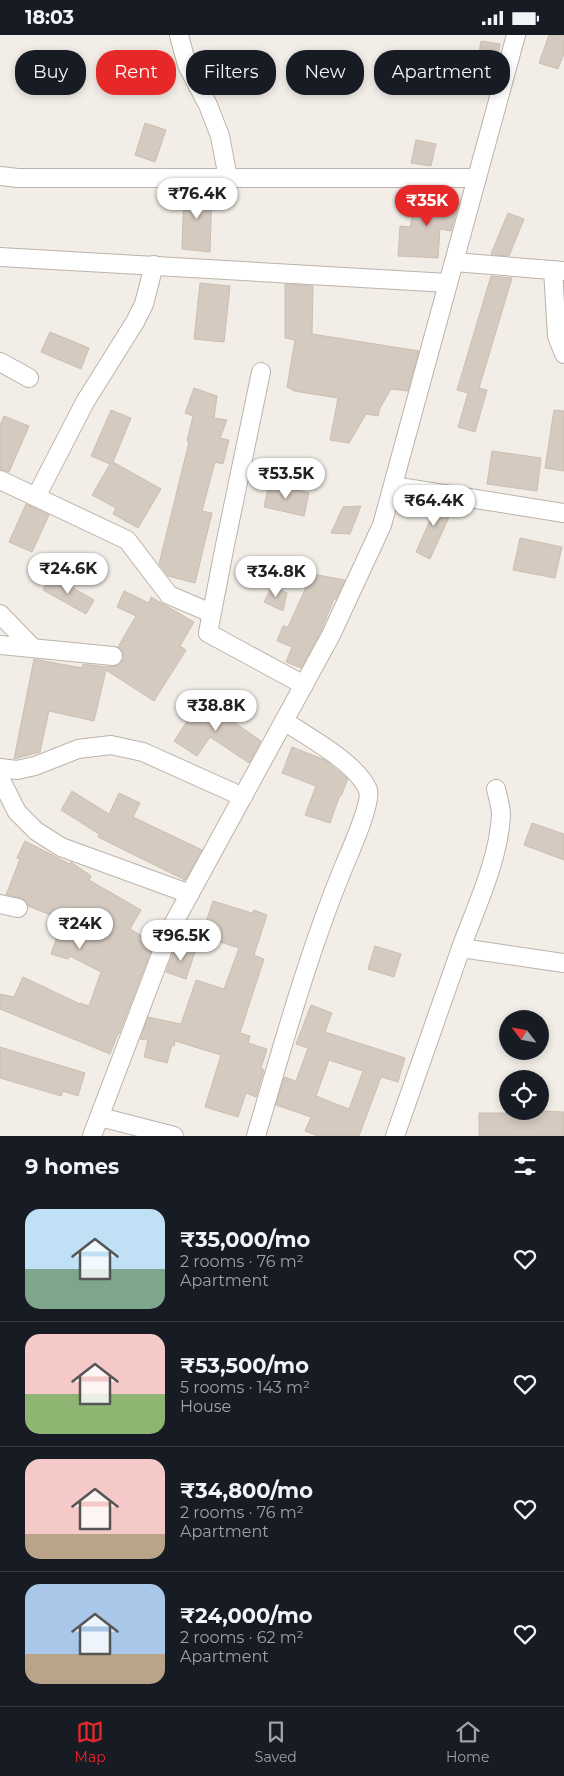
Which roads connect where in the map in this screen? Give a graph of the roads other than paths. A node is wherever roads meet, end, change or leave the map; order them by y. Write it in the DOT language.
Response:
graph roads {
  1 [pos="179,35"];
  2 [pos="516,35"];
  3 [pos="0,176"];
  4 [pos="228,178"];
  5 [pos="477,178"];
  6 [pos="0,257"];
  7 [pos="454,262"];
  8 [pos="154,265"];
  9 [pos="559,270"];
  10 [pos="448,283"];
  11 [pos="564,354"];
  12 [pos="0,361"];
  13 [pos="261,372"];
  14 [pos="29,378"];
  15 [pos="1,483"];
  16 [pos="393,487"];
  17 [pos="36,497"];
  18 [pos="564,513"];
  19 [pos="211,613"];
  20 [pos="0,614"];
  21 [pos="0,645"];
  22 [pos="33,648"];
  23 [pos="112,656"];
  24 [pos="304,685"];
  25 [pos="284,721"];
  26 [pos="0,769"];
  27 [pos="0,778"];
  28 [pos="496,789"];
  29 [pos="243,797"];
  30 [pos="190,894"];
  31 [pos="0,904"];
  32 [pos="18,908"];
  33 [pos="461,948"];
  34 [pos="564,963"];
  35 [pos="100,1117"];
  36 [pos="92,1136"];
  37 [pos="174,1136"];
  38 [pos="256,1136"];
  39 [pos="395,1136"];
  1 -- 4 [label="street"];
  2 -- 5 [label="street"];
  3 -- 4 [label="street"];
  4 -- 5 [label="street"];
  5 -- 7 [label="street"];
  6 -- 8 [label="street"];
  7 -- 9 [label="street"];
  7 -- 10 [label="street"];
  8 -- 10 [label="street"];
  8 -- 17 [label="street"];
  9 -- 11 [label="street"];
  10 -- 16 [label="street"];
  12 -- 14 [label="street"];
  13 -- 19 [label="street"];
  15 -- 17 [label="street"];
  16 -- 18 [label="street"];
  16 -- 24 [label="street"];
  17 -- 19 [label="street"];
  19 -- 24 [label="street"];
  20 -- 22 [label="street"];
  21 -- 22 [label="street"];
  22 -- 23 [label="street"];
  24 -- 25 [label="street"];
  25 -- 29 [label="street"];
  25 -- 38 [label="street"];
  26 -- 29 [label="street"];
  27 -- 30 [label="street"];
  28 -- 33 [label="street"];
  29 -- 30 [label="street"];
  30 -- 35 [label="street"];
  31 -- 32 [label="street"];
  33 -- 34 [label="street"];
  33 -- 39 [label="street"];
  35 -- 36 [label="street"];
  35 -- 37 [label="street"];
}
